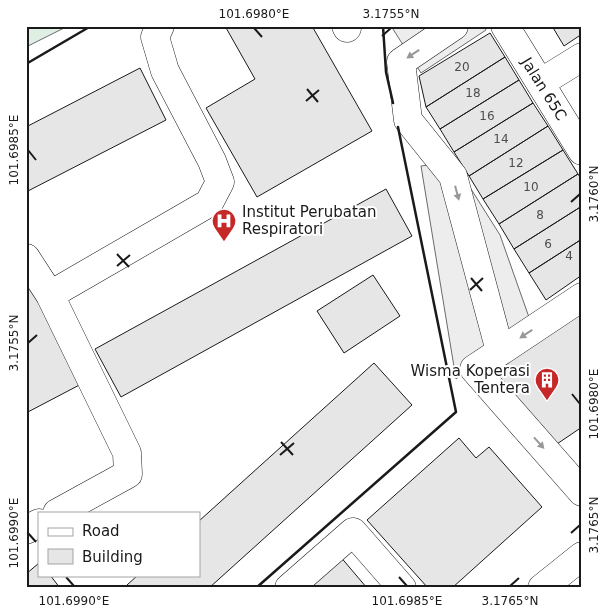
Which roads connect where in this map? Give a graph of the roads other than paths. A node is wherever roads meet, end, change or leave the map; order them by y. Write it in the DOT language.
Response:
graph roads {
  1 [pos="160,26"];
  2 [pos="454,26"];
  3 [pos="505,26"];
  4 [pos="582,56"];
  5 [pos="540,83"];
  6 [pos="582,151"];
  7 [pos="26,258"];
  8 [pos="50,295"];
  9 [pos="582,298"];
  10 [pos="495,358"];
  11 [pos="573,464"];
  12 [pos="582,492"];
  13 [pos="59,512"];
  14 [pos="38,523"];
  15 [pos="26,530"];
  16 [pos="582,556"];
  17 [pos="289,588"];
  18 [pos="402,588"];
  19 [pos="542,588"];
  1 -- 8 [label="street"];
  2 -- 10 [label="street, one-way"];
  3 -- 5 [label="street, Jalan 65C"];
  4 -- 5 [label="street"];
  5 -- 6 [label="street, Jalan 65C"];
  7 -- 8 [label="street"];
  8 -- 13 [label="street"];
  9 -- 10 [label="street, one-way"];
  10 -- 11 [label="street, one-way"];
  11 -- 12 [label="street"];
  14 -- 15 [label="street"];
  16 -- 19 [label="street"];
  17 -- 18 [label="street"];
}
